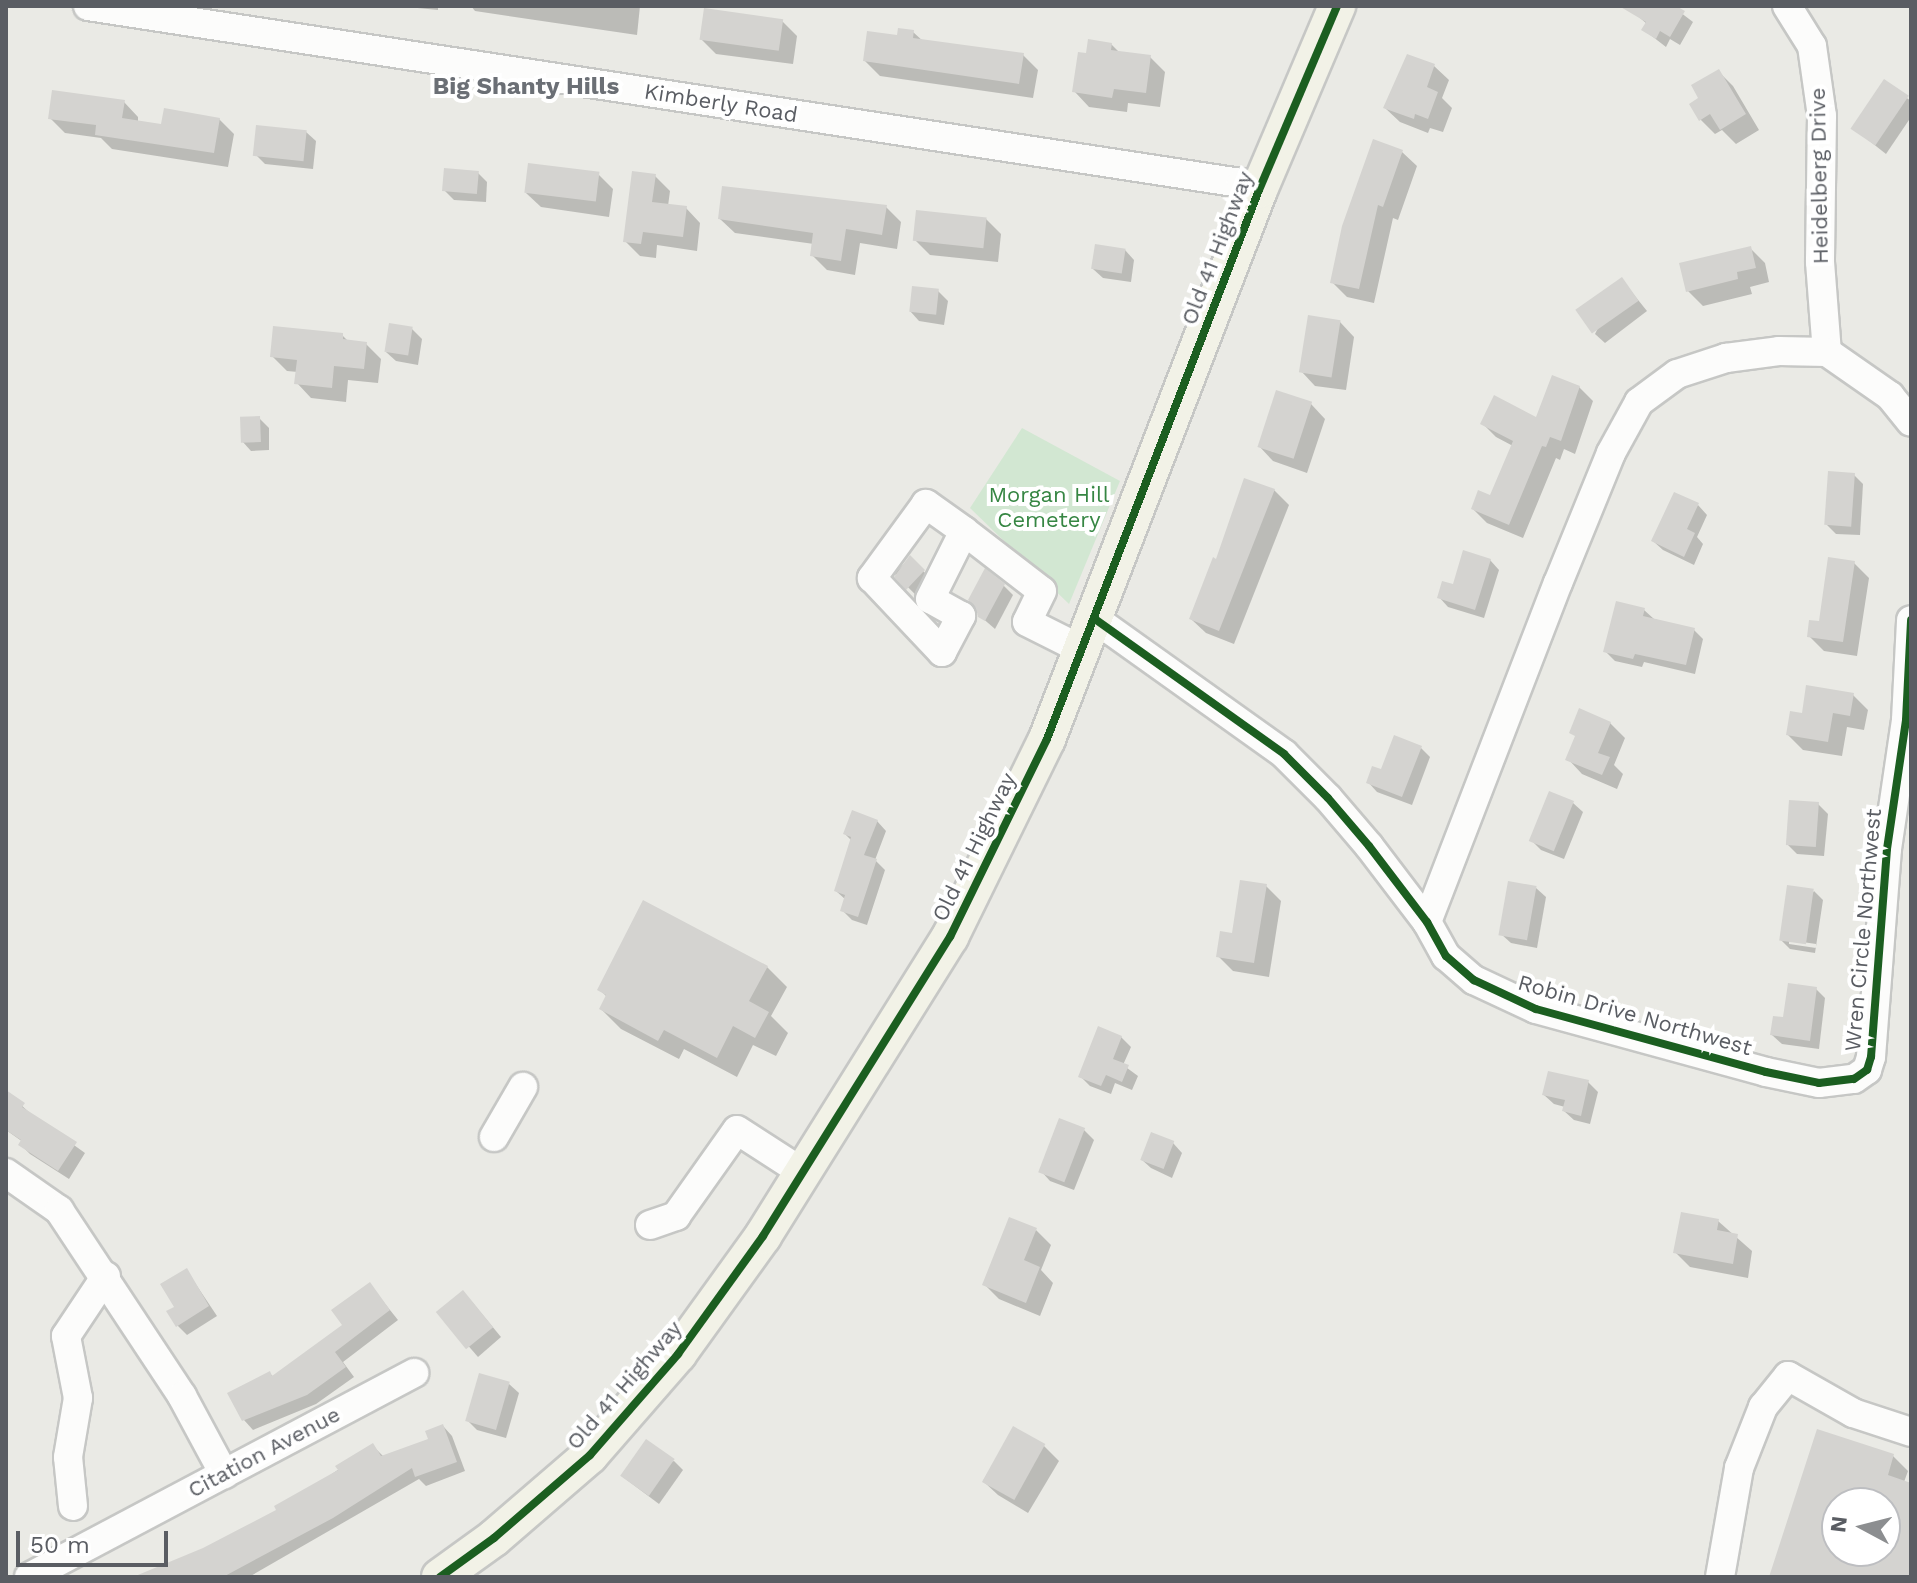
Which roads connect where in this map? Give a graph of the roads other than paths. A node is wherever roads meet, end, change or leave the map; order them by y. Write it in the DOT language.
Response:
graph roads {
  1 [pos="88,6"];
  2 [pos="1337,6"];
  3 [pos="1787,6"];
  4 [pos="137,9"];
  5 [pos="1259,190"];
  6 [pos="1827,352"];
  7 [pos="1911,422"];
  8 [pos="964,531"];
  9 [pos="1911,620"];
  10 [pos="1089,634"];
  11 [pos="1427,922"];
  12 [pos="1791,1077"];
  13 [pos="523,1087"];
  14 [pos="494,1137"];
  15 [pos="802,1172"];
  16 [pos="6,1173"];
  17 [pos="650,1225"];
  18 [pos="106,1276"];
  19 [pos="414,1373"];
  20 [pos="1911,1432"];
  21 [pos="224,1474"];
  22 [pos="73,1506"];
  23 [pos="30,1577"];
  24 [pos="440,1577"];
  25 [pos="1720,1577"];
  1 -- 4 [label="street, Kimberly Road"];
  2 -- 5 [label="main road, Old 41 Highway"];
  3 -- 6 [label="street, Heidelberg Drive"];
  4 -- 5 [label="street, Kimberly Road"];
  5 -- 10 [label="main road, Old 41 Highway"];
  6 -- 7 [label="street"];
  6 -- 11 [label="street"];
  8 -- 8 [label="street"];
  8 -- 10 [label="street, Robin Drive Northwest"];
  9 -- 12 [label="street, Wren Circle Northwest"];
  10 -- 11 [label="street, Robin Drive Northwest"];
  10 -- 15 [label="main road, Old 41 Highway"];
  11 -- 12 [label="street, Robin Drive Northwest"];
  13 -- 14 [label="street"];
  15 -- 17 [label="street"];
  15 -- 24 [label="main road, Old 41 Highway"];
  16 -- 18 [label="street"];
  18 -- 21 [label="street"];
  18 -- 22 [label="street"];
  19 -- 21 [label="street, Citation Avenue"];
  20 -- 25 [label="street"];
  21 -- 23 [label="street, Citation Avenue"];
}
